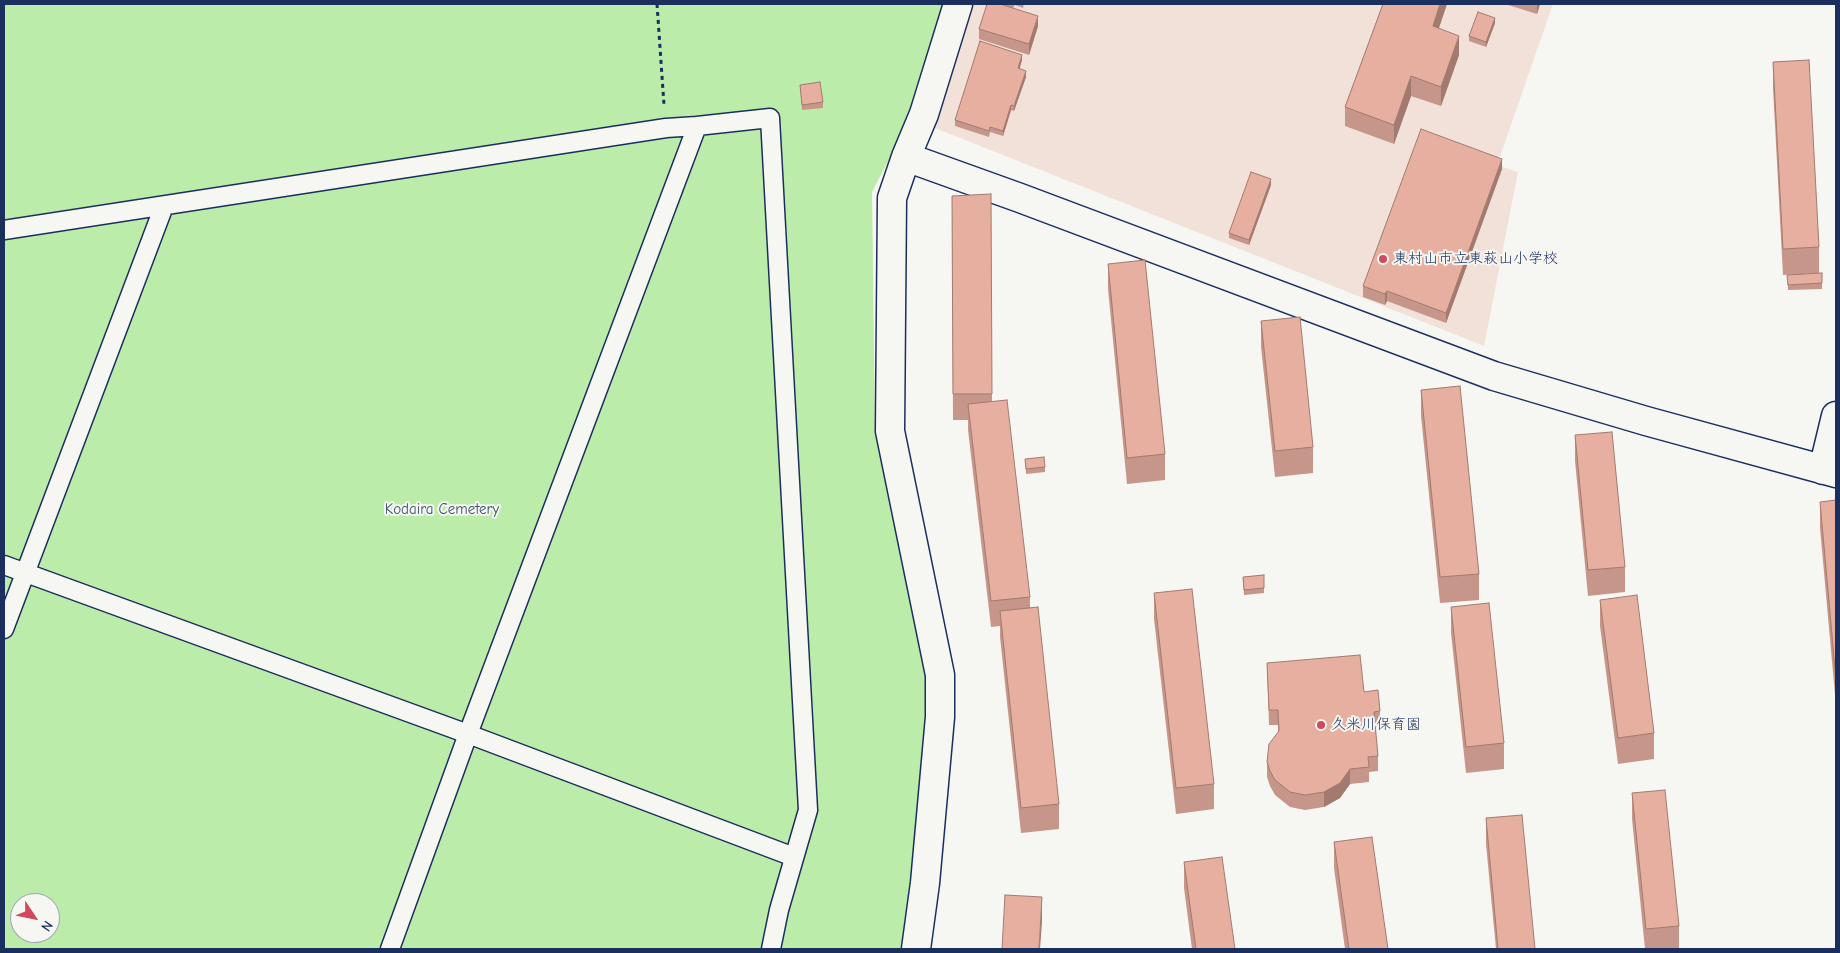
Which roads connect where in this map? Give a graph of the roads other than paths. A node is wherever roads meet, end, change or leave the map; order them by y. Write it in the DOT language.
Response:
graph roads {
  1 [pos="958,4"];
  2 [pos="697,126"];
  3 [pos="906,157"];
  4 [pos="164,206"];
  5 [pos="4,230"];
  6 [pos="1836,416"];
  7 [pos="1830,472"];
  8 [pos="4,564"];
  9 [pos="25,572"];
  10 [pos="4,629"];
  11 [pos="468,734"];
  12 [pos="794,857"];
  13 [pos="390,949"];
  14 [pos="771,949"];
  15 [pos="916,949"];
  1 -- 3 [label="street"];
  2 -- 4 [label="lane"];
  2 -- 11 [label="lane"];
  2 -- 12 [label="lane"];
  3 -- 7 [label="street"];
  3 -- 15 [label="street"];
  4 -- 5 [label="lane"];
  4 -- 9 [label="lane"];
  6 -- 7 [label="street"];
  8 -- 9 [label="lane"];
  9 -- 10 [label="lane"];
  9 -- 11 [label="lane"];
  11 -- 12 [label="lane"];
  11 -- 13 [label="lane"];
  12 -- 14 [label="lane"];
}
